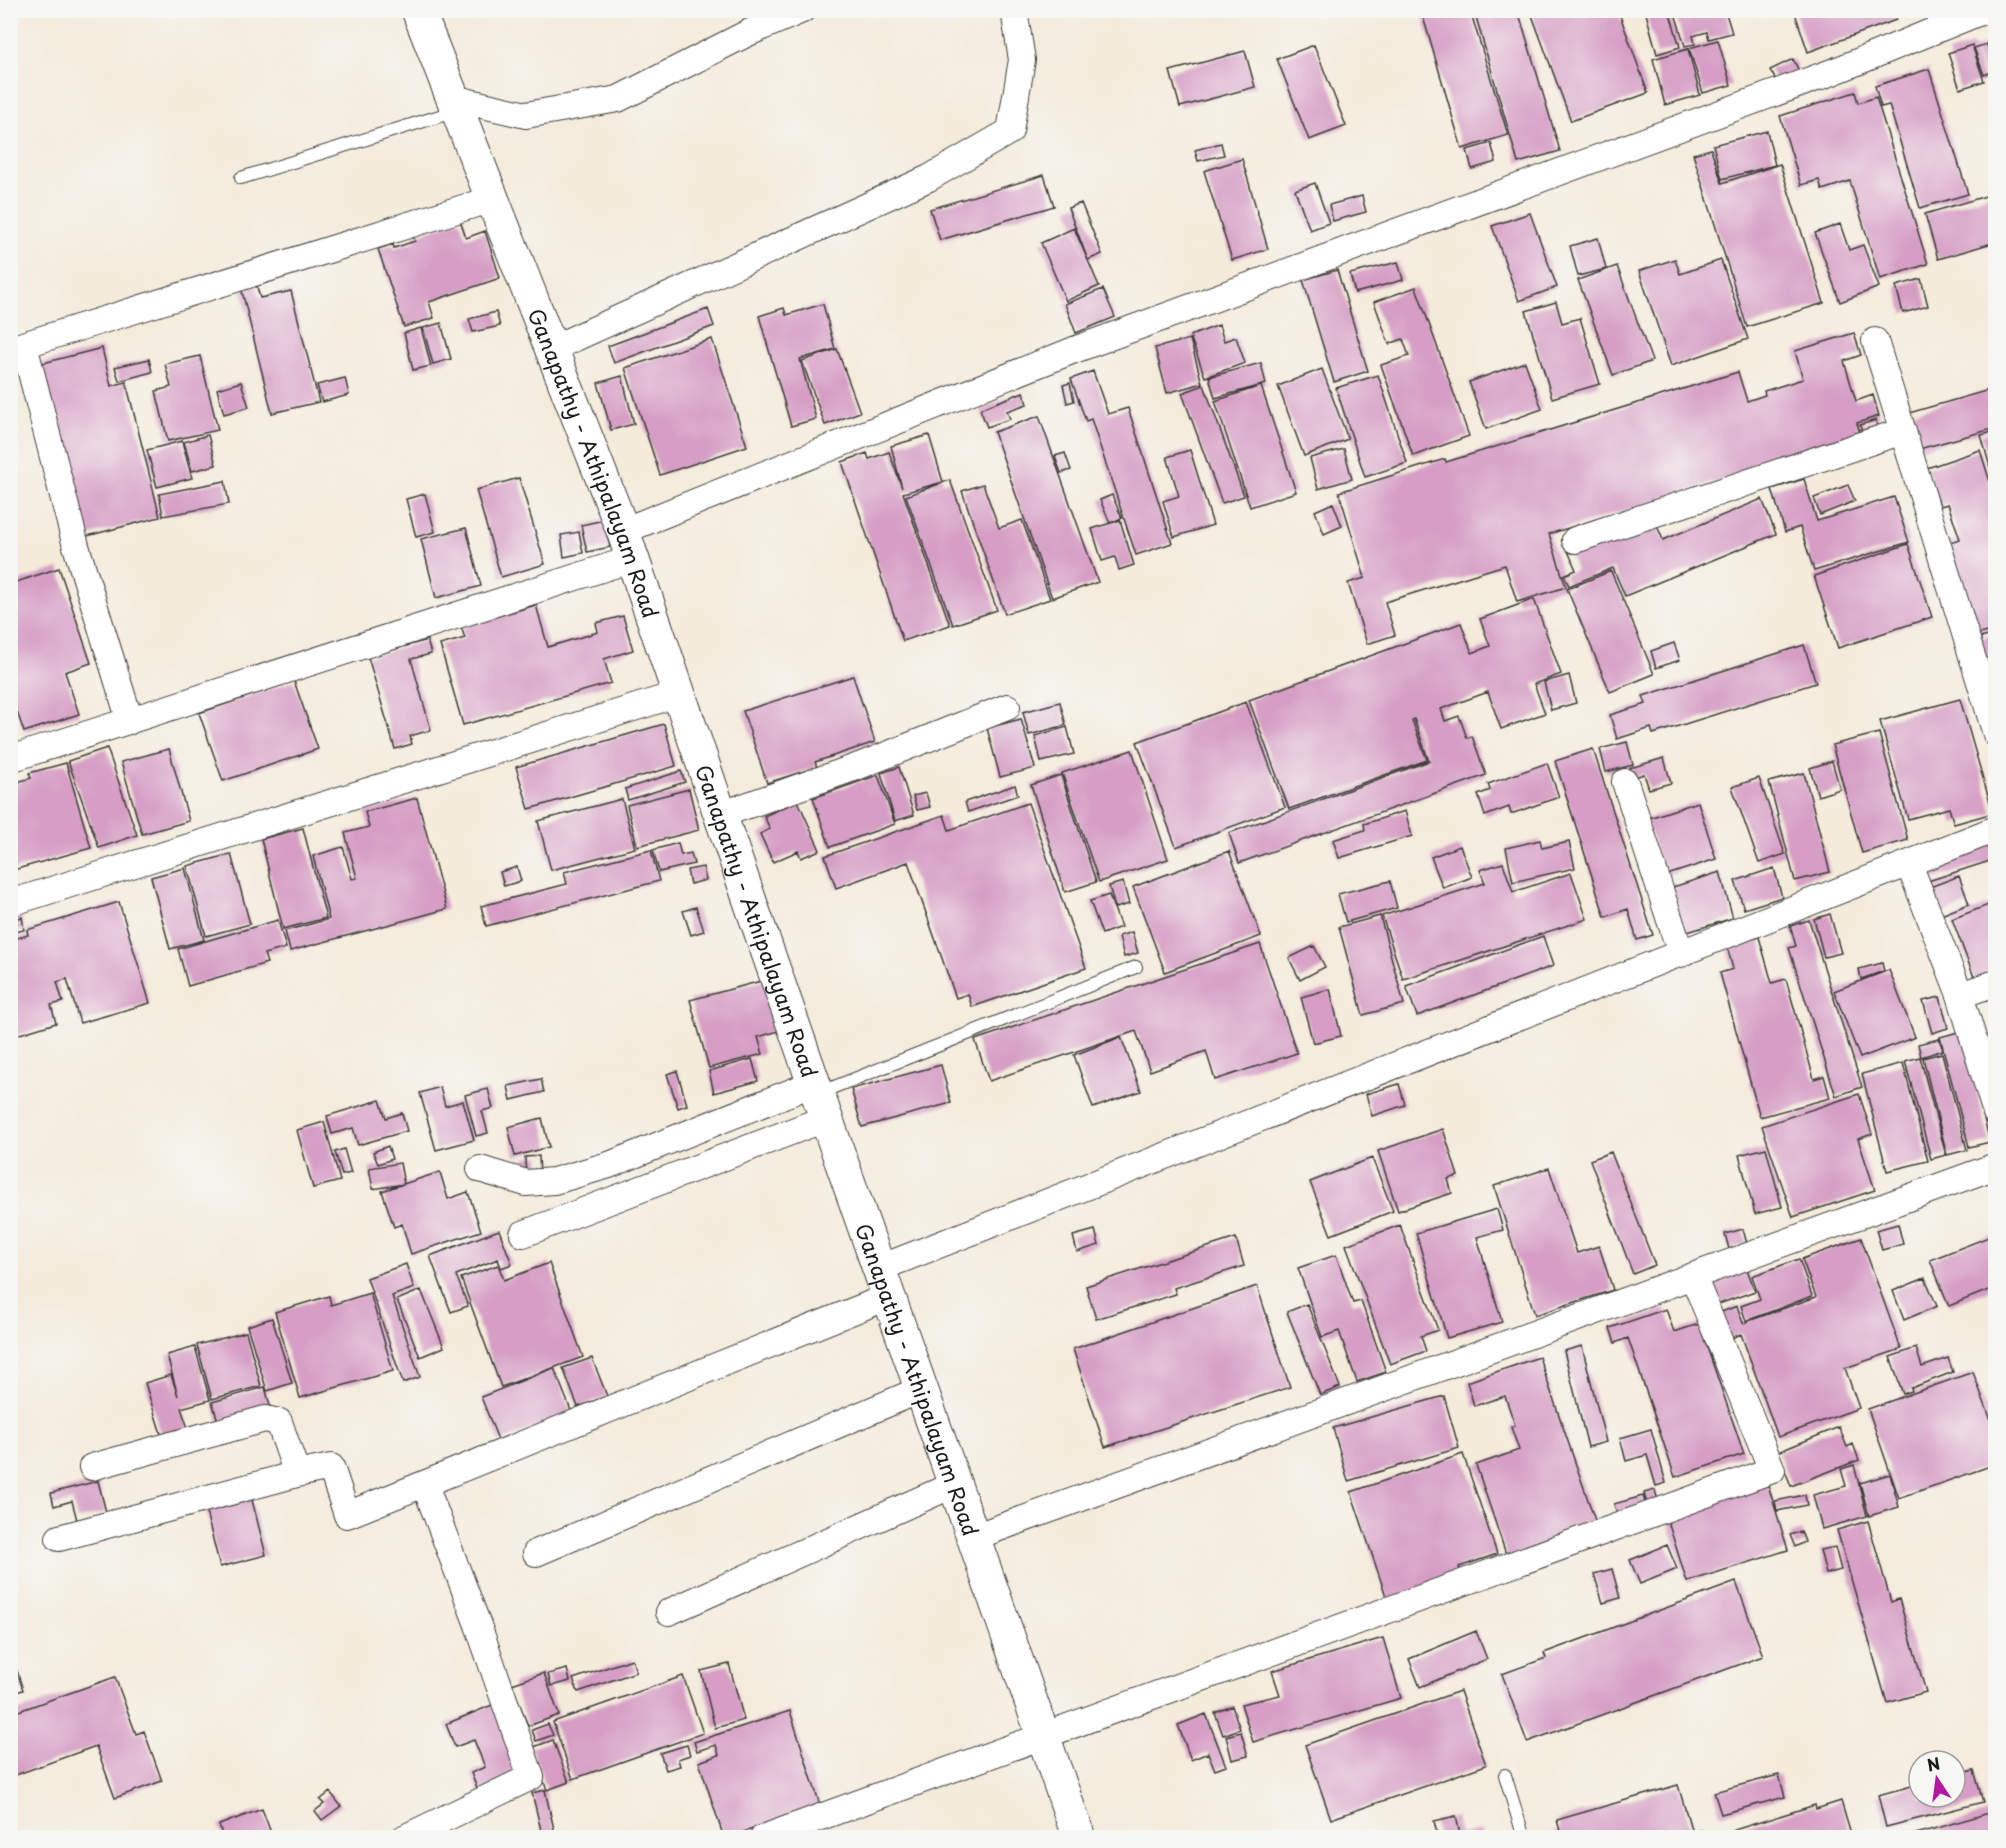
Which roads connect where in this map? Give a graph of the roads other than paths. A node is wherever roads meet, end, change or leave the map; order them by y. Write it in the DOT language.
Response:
graph roads {
  1 [pos="418,10"];
  2 [pos="802,10"];
  3 [pos="1014,10"];
  4 [pos="1985,10"];
  5 [pos="455,104"];
  6 [pos="242,178"];
  7 [pos="492,199"];
  8 [pos="1875,341"];
  9 [pos="17,347"];
  10 [pos="551,349"];
  11 [pos="1903,431"];
  12 [pos="1575,540"];
  13 [pos="628,545"];
  14 [pos="678,694"];
  15 [pos="1006,707"];
  16 [pos="130,721"];
  17 [pos="1995,734"];
  18 [pos="10,759"];
  19 [pos="1625,782"];
  20 [pos="720,815"];
  21 [pos="1995,828"];
  22 [pos="1909,864"];
  23 [pos="10,903"];
  24 [pos="1681,954"];
  25 [pos="1136,968"];
  26 [pos="1995,983"];
  27 [pos="1960,995"];
  28 [pos="820,1098"];
  29 [pos="1995,1113"];
  30 [pos="1995,1166"];
  31 [pos="480,1169"];
  32 [pos="523,1234"];
  33 [pos="1694,1276"];
  34 [pos="885,1282"];
  35 [pos="922,1389"];
  36 [pos="92,1467"];
  37 [pos="297,1474"];
  38 [pos="955,1484"];
  39 [pos="425,1485"];
  40 [pos="974,1537"];
  41 [pos="59,1538"];
  42 [pos="536,1553"];
  43 [pos="669,1612"];
  44 [pos="1044,1737"];
  45 [pos="1505,1775"];
  46 [pos="404,1838"];
  47 [pos="763,1838"];
  48 [pos="1079,1838"];
  49 [pos="1524,1838"];
  1 -- 5 [label="main road, Ganapathy - Athipalayam Road"];
  2 -- 5 [label="street"];
  3 -- 10 [label="street"];
  4 -- 13 [label="street"];
  5 -- 6 [label="lane"];
  5 -- 7 [label="main road, Ganapathy - Athipalayam Road"];
  7 -- 9 [label="street"];
  7 -- 10 [label="main road, Ganapathy - Athipalayam Road"];
  8 -- 11 [label="street"];
  9 -- 16 [label="street"];
  10 -- 13 [label="main road, Ganapathy - Athipalayam Road"];
  11 -- 12 [label="street"];
  11 -- 17 [label="street"];
  13 -- 14 [label="main road, Ganapathy - Athipalayam Road"];
  13 -- 16 [label="street"];
  14 -- 20 [label="main road, Ganapathy - Athipalayam Road"];
  14 -- 23 [label="street"];
  15 -- 20 [label="street"];
  16 -- 18 [label="street"];
  19 -- 24 [label="street"];
  20 -- 28 [label="main road, Ganapathy - Athipalayam Road"];
  21 -- 22 [label="street"];
  22 -- 24 [label="street"];
  22 -- 27 [label="street"];
  24 -- 34 [label="street"];
  25 -- 28 [label="lane"];
  26 -- 27 [label="street"];
  27 -- 29 [label="street"];
  28 -- 31 [label="street"];
  28 -- 32 [label="street"];
  28 -- 34 [label="main road, Ganapathy - Athipalayam Road"];
  30 -- 33 [label="street"];
  33 -- 40 [label="street"];
  33 -- 44 [label="street"];
  34 -- 35 [label="main road, Ganapathy - Athipalayam Road"];
  34 -- 39 [label="street"];
  35 -- 38 [label="main road, Ganapathy - Athipalayam Road"];
  35 -- 42 [label="street"];
  36 -- 37 [label="street"];
  37 -- 39 [label="street"];
  37 -- 41 [label="street"];
  38 -- 40 [label="main road, Ganapathy - Athipalayam Road"];
  38 -- 43 [label="street"];
  39 -- 46 [label="street"];
  40 -- 44 [label="main road, Ganapathy - Athipalayam Road"];
  44 -- 47 [label="street"];
  44 -- 48 [label="main road, Ganapathy - Athipalayam Road"];
  45 -- 49 [label="lane"];
}
